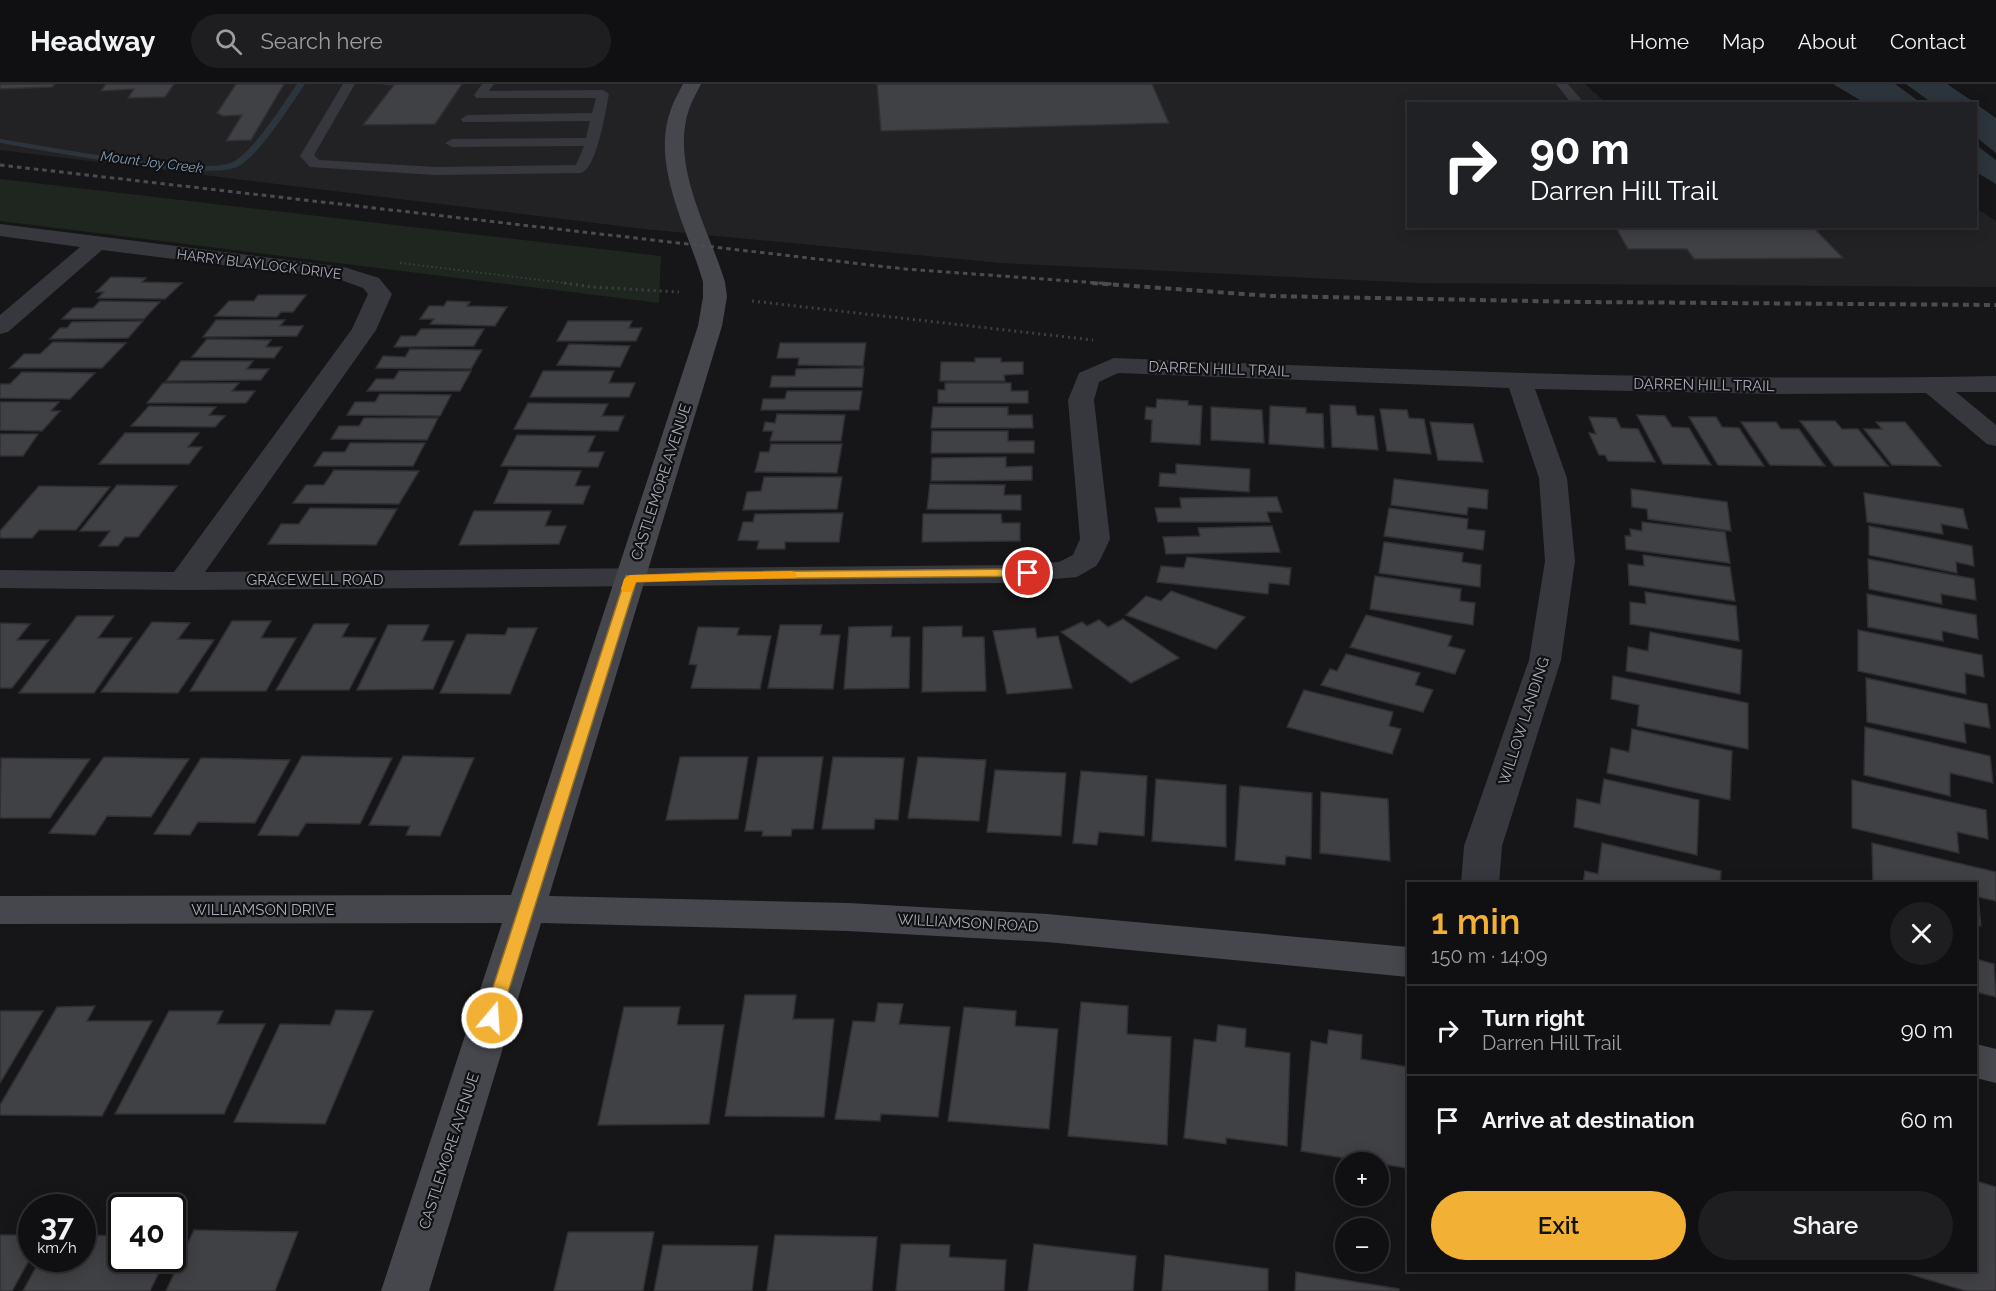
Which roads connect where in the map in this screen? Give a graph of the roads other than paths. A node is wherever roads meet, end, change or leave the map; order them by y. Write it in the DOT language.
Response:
graph roads {
  1 [pos="349,84"];
  2 [pos="692,84"];
  3 [pos="1562,84"];
  4 [pos="484,90"];
  5 [pos="1577,102"];
  6 [pos="599,117"];
  7 [pos="467,119"];
  8 [pos="592,142"];
  9 [pos="444,157"];
  10 [pos="0,230"];
  11 [pos="97,243"];
  12 [pos="0,327"];
  13 [pos="1519,381"];
  14 [pos="1996,384"];
  15 [pos="1933,386"];
  16 [pos="1996,438"];
  17 [pos="0,579"];
  18 [pos="630,579"];
  19 [pos="183,581"];
  20 [pos="1480,882"];
  21 [pos="526,909"];
  22 [pos="0,910"];
  23 [pos="1407,962"];
  24 [pos="1977,1061"];
  25 [pos="1996,1066"];
  26 [pos="405,1291"];
  1 -- 9 [label="lane"];
  2 -- 18 [label="street, CASTLEMORE AVENUE"];
  3 -- 5 [label="lane"];
  4 -- 6 [label="lane"];
  4 -- 7 [label="lane"];
  6 -- 7 [label="lane"];
  6 -- 8 [label="lane"];
  7 -- 9 [label="lane"];
  8 -- 9 [label="lane"];
  8 -- 9 [label="lane"];
  10 -- 11 [label="street, HARRY BLAYLOCK DRIVE"];
  11 -- 12 [label="street"];
  11 -- 19 [label="street, HARRY BLAYLOCK DRIVE"];
  13 -- 15 [label="street, DARREN HILL TRAIL"];
  13 -- 18 [label="street, DARREN HILL TRAIL"];
  13 -- 20 [label="street, WILLOW LANDING"];
  14 -- 15 [label="street, DARREN HILL TRAIL"];
  15 -- 16 [label="street"];
  17 -- 19 [label="street, GRACEWELL ROAD"];
  18 -- 19 [label="street, GRACEWELL ROAD"];
  18 -- 21 [label="street, CASTLEMORE AVENUE"];
  21 -- 22 [label="street, WILLIAMSON DRIVE"];
  21 -- 23 [label="street, WILLIAMSON ROAD"];
  21 -- 26 [label="street, CASTLEMORE AVENUE"];
  24 -- 25 [label="street"];
}
